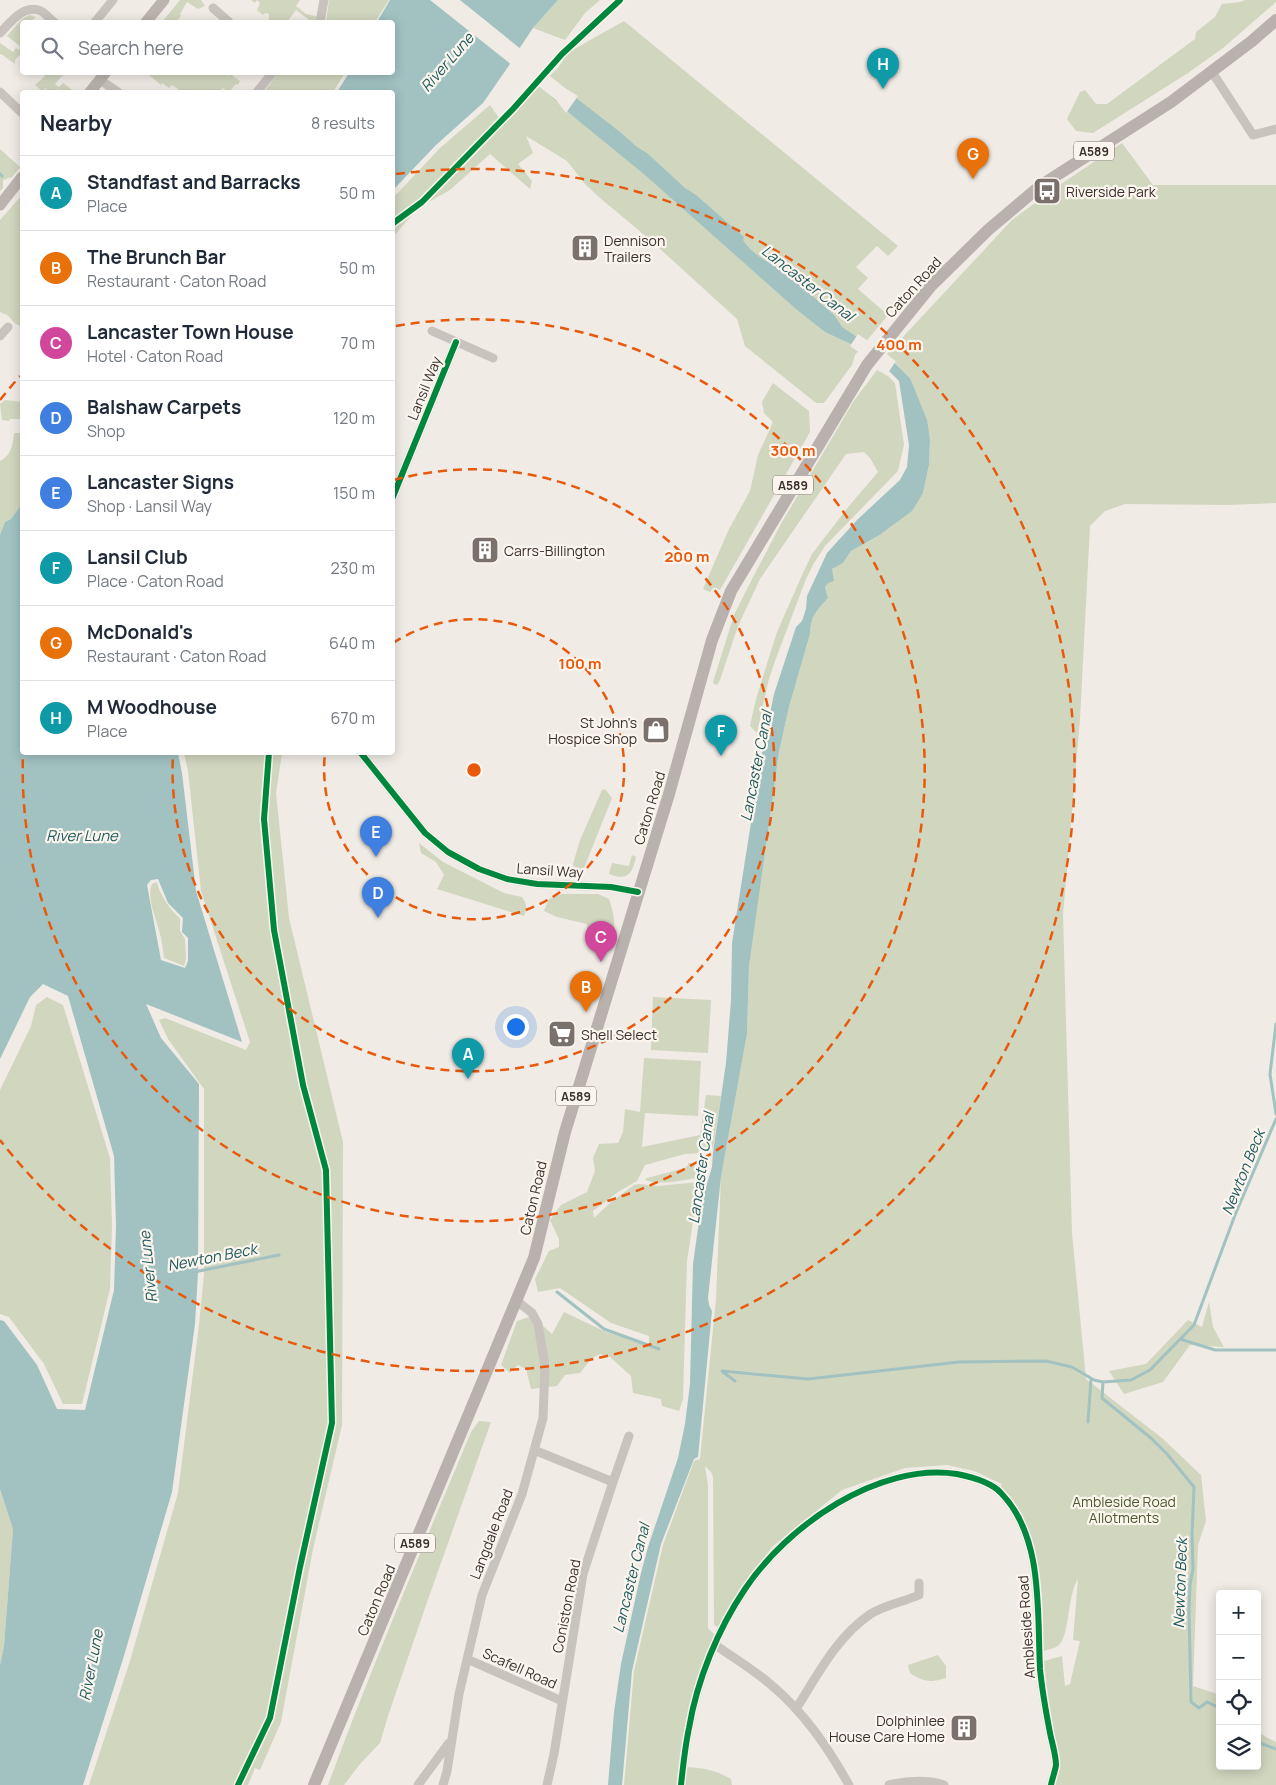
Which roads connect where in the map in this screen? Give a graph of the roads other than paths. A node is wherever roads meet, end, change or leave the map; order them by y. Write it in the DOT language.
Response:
graph roads {
  1 [pos="113,0"];
  2 [pos="164,0"];
  3 [pos="324,0"];
  4 [pos="213,8"];
  5 [pos="52,20"];
  6 [pos="97,20"];
  7 [pos="148,20"];
  8 [pos="227,20"];
  9 [pos="320,20"];
  10 [pos="1276,20"];
  11 [pos="0,33"];
  12 [pos="1212,72"];
  13 [pos="271,75"];
  14 [pos="103,76"];
  15 [pos="92,90"];
  16 [pos="116,90"];
  17 [pos="260,90"];
  18 [pos="0,92"];
  19 [pos="20,111"];
  20 [pos="1276,129"];
  21 [pos="20,180"];
  22 [pos="0,205"];
  23 [pos="8,327"];
  24 [pos="432,331"];
  25 [pos="0,336"];
  26 [pos="456,342"];
  27 [pos="492,358"];
  28 [pos="395,492"];
  29 [pos="362,755"];
  30 [pos="638,892"];
  31 [pos="517,1301"];
  32 [pos="629,1436"];
  33 [pos="534,1450"];
  34 [pos="612,1482"];
  35 [pos="919,1583"];
  36 [pos="715,1645"];
  37 [pos="467,1659"];
  38 [pos="562,1701"];
  39 [pos="796,1709"];
  40 [pos="450,1741"];
  41 [pos="314,1785"];
  42 [pos="418,1785"];
  43 [pos="443,1785"];
  44 [pos="547,1785"];
  45 [pos="681,1785"];
  46 [pos="850,1785"];
  47 [pos="889,1785"];
  48 [pos="944,1785"];
  49 [pos="1050,1785"];
  1 -- 6 [label="street"];
  2 -- 7 [label="street"];
  3 -- 9 [label="street"];
  4 -- 8 [label="street"];
  5 -- 11 [label="street"];
  10 -- 12 [label="main road, Caton Road / A589"];
  12 -- 20 [label="street"];
  12 -- 30 [label="main road, Caton Road / A589"];
  13 -- 17 [label="street"];
  14 -- 15 [label="street"];
  14 -- 16 [label="street"];
  18 -- 19 [label="street"];
  21 -- 22 [label="street"];
  23 -- 25 [label="street"];
  24 -- 26 [label="street"];
  26 -- 27 [label="street"];
  26 -- 28 [label="street, Lansil Way"];
  29 -- 30 [label="street, Lansil Way"];
  30 -- 31 [label="main road, Caton Road / A589"];
  31 -- 33 [label="street, Langdale Road"];
  31 -- 41 [label="main road, Caton Road / A589"];
  32 -- 34 [label="street, Coniston Road"];
  33 -- 34 [label="street"];
  33 -- 37 [label="street, Langdale Road"];
  34 -- 38 [label="street, Coniston Road"];
  35 -- 39 [label="street"];
  36 -- 39 [label="street"];
  36 -- 45 [label="street, Ambleside Road"];
  36 -- 49 [label="street, Ambleside Road"];
  37 -- 38 [label="street, Scafell Road"];
  37 -- 40 [label="street, Langdale Road"];
  38 -- 44 [label="street, Coniston Road"];
  39 -- 46 [label="street"];
  40 -- 42 [label="street"];
  40 -- 43 [label="street, Langdale Road"];
  47 -- 48 [label="street"];
}
